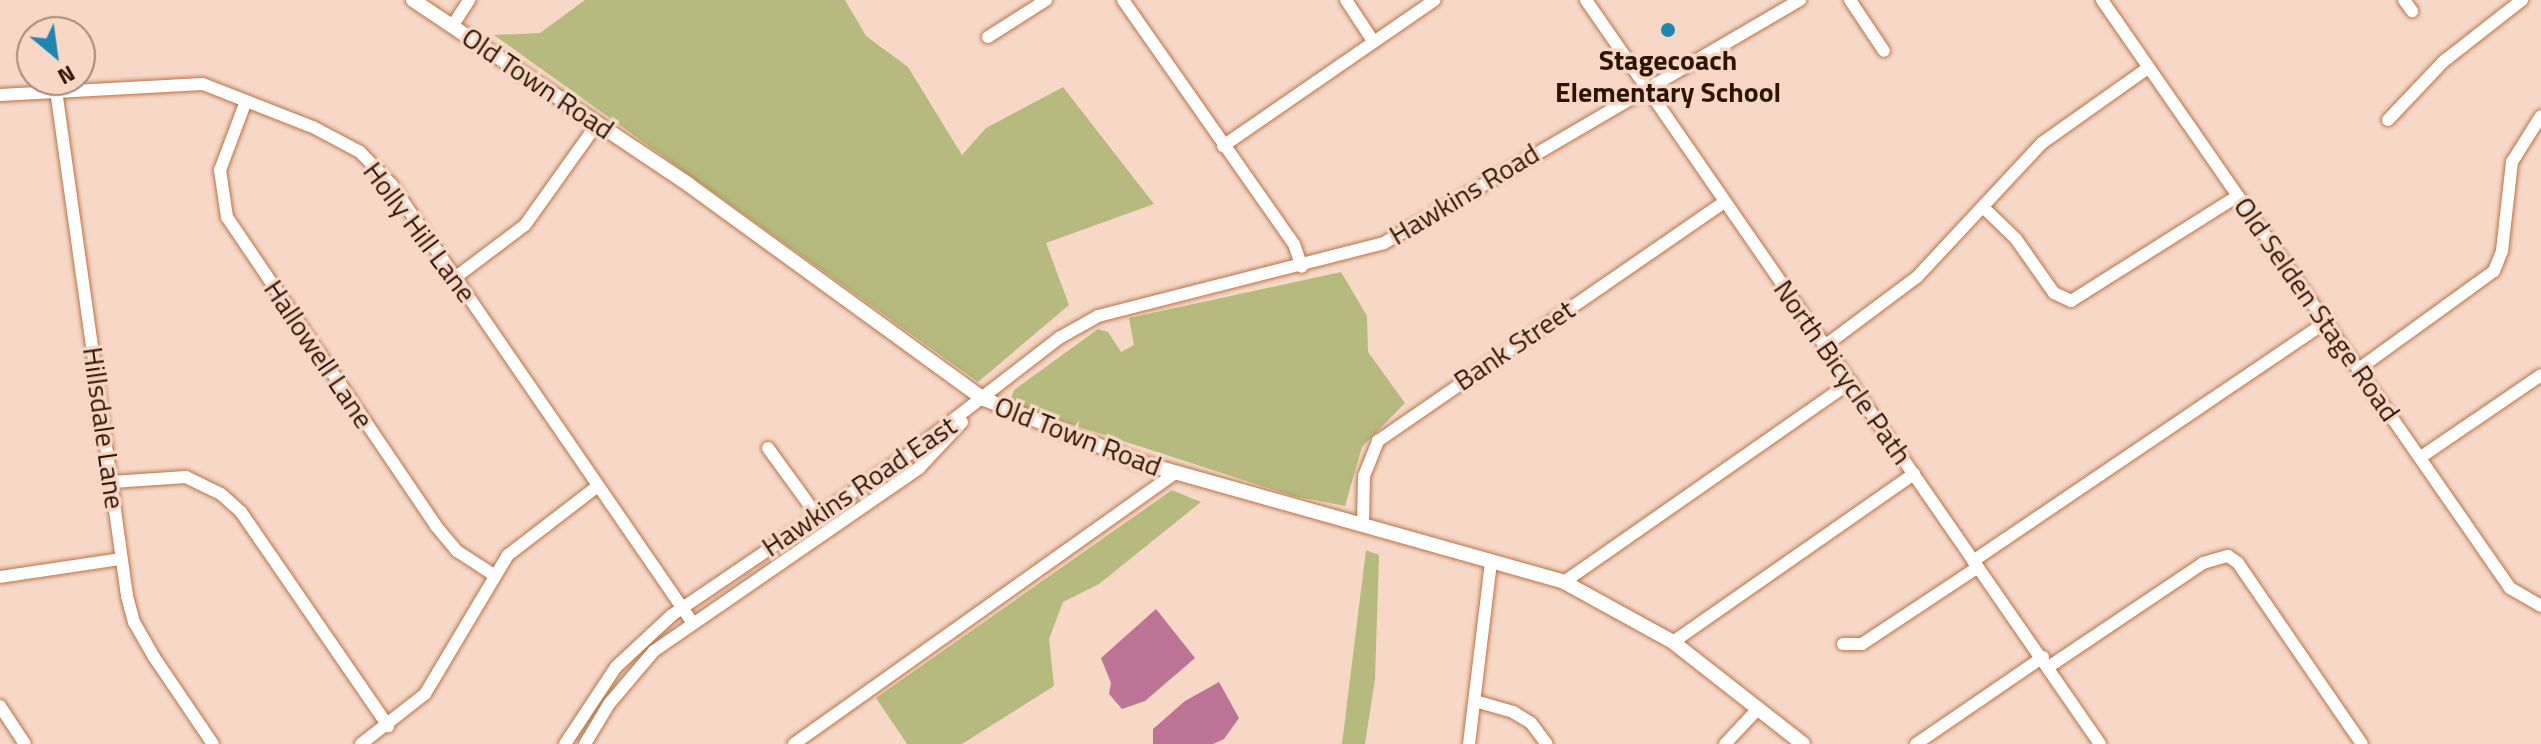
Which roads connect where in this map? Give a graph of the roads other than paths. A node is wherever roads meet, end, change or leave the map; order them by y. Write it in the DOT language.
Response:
graph roads {
  1 [pos="413,0"];
  2 [pos="469,0"];
  3 [pos="1046,0"];
  4 [pos="1123,0"];
  5 [pos="1346,0"];
  6 [pos="1435,0"];
  7 [pos="1586,0"];
  8 [pos="1800,0"];
  9 [pos="1850,0"];
  10 [pos="2102,0"];
  11 [pos="2522,0"];
  12 [pos="453,25"];
  13 [pos="988,37"];
  14 [pos="1373,41"];
  15 [pos="1884,51"];
  16 [pos="2148,68"];
  17 [pos="96,87"];
  18 [pos="1649,90"];
  19 [pos="57,96"];
  20 [pos="246,101"];
  21 [pos="2541,116"];
  22 [pos="2388,120"];
  23 [pos="597,124"];
  24 [pos="1223,146"];
  25 [pos="2238,196"];
  26 [pos="1724,202"];
  27 [pos="1983,207"];
  28 [pos="1302,267"];
  29 [pos="456,277"];
  30 [pos="2327,321"];
  31 [pos="1826,345"];
  32 [pos="2360,368"];
  33 [pos="2541,375"];
  34 [pos="1851,382"];
  35 [pos="984,399"];
  36 [pos="768,448"];
  37 [pos="2421,457"];
  38 [pos="1176,473"];
  39 [pos="1914,474"];
  40 [pos="112,482"];
  41 [pos="598,486"];
  42 [pos="815,515"];
  43 [pos="1363,524"];
  44 [pos="828,530"];
  45 [pos="121,559"];
  46 [pos="1491,562"];
  47 [pos="1975,564"];
  48 [pos="494,575"];
  49 [pos="0,577"];
  50 [pos="1564,582"];
  51 [pos="2541,606"];
  52 [pos="682,608"];
  53 [pos="692,622"];
  54 [pos="1673,642"];
  55 [pos="1843,644"];
  56 [pos="2047,661"];
  57 [pos="1475,701"];
  58 [pos="0,706"];
  59 [pos="1756,711"];
  60 [pos="388,726"];
  61 [pos="799,742"];
  62 [pos="25,744"];
  63 [pos="213,744"];
  64 [pos="361,744"];
  65 [pos="565,744"];
  66 [pos="585,744"];
  67 [pos="1469,744"];
  68 [pos="1547,744"];
  69 [pos="1725,744"];
  70 [pos="1803,744"];
  71 [pos="1916,744"];
  72 [pos="2100,744"];
  73 [pos="2362,744"];
  1 -- 12 [label="main road, Old Town Road"];
  2 -- 12 [label="street"];
  3 -- 13 [label="street"];
  4 -- 24 [label="street"];
  5 -- 14 [label="street"];
  6 -- 14 [label="street"];
  7 -- 18 [label="street, North Bicycle Path"];
  8 -- 18 [label="street, Hawkins Road"];
  9 -- 15 [label="street"];
  10 -- 16 [label="street, Old Selden Stage Road"];
  11 -- 22 [label="street"];
  12 -- 23 [label="main road, Old Town Road"];
  14 -- 24 [label="street"];
  16 -- 25 [label="street, Old Selden Stage Road"];
  16 -- 27 [label="street"];
  17 -- 20 [label="street, Holly Hill Lane"];
  18 -- 26 [label="street, North Bicycle Path"];
  18 -- 28 [label="street, Hawkins Road"];
  19 -- 40 [label="street, Hillsdale Lane"];
  20 -- 29 [label="street, Holly Hill Lane"];
  20 -- 48 [label="street, Hallowell Lane"];
  21 -- 32 [label="street"];
  23 -- 29 [label="street"];
  23 -- 35 [label="main road, Old Town Road"];
  24 -- 28 [label="street"];
  25 -- 27 [label="street"];
  25 -- 30 [label="street, Old Selden Stage Road"];
  26 -- 31 [label="street, North Bicycle Path"];
  26 -- 43 [label="street, Bank Street"];
  27 -- 31 [label="street"];
  28 -- 35 [label="street, Hawkins Road"];
  29 -- 41 [label="street, Holly Hill Lane"];
  30 -- 32 [label="street, Old Selden Stage Road"];
  30 -- 47 [label="street"];
  31 -- 34 [label="street, North Bicycle Path"];
  32 -- 37 [label="street, Old Selden Stage Road"];
  33 -- 37 [label="street"];
  34 -- 39 [label="street, North Bicycle Path"];
  34 -- 50 [label="street"];
  35 -- 38 [label="main road, Old Town Road"];
  35 -- 42 [label="street, Hawkins Road East"];
  35 -- 44 [label="street, Hawkins Road East"];
  36 -- 42 [label="street"];
  37 -- 51 [label="street, Old Selden Stage Road"];
  38 -- 43 [label="main road, Old Town Road"];
  38 -- 61 [label="street"];
  39 -- 47 [label="street, North Bicycle Path"];
  39 -- 54 [label="street"];
  40 -- 45 [label="street, Hillsdale Lane"];
  40 -- 60 [label="street"];
  41 -- 48 [label="street"];
  41 -- 52 [label="street, Holly Hill Lane"];
  42 -- 44 [label="street"];
  42 -- 52 [label="street, Hawkins Road East"];
  43 -- 46 [label="main road, Old Town Road"];
  44 -- 53 [label="street, Hawkins Road East"];
  45 -- 49 [label="street"];
  45 -- 63 [label="street, Hillsdale Lane"];
  46 -- 50 [label="main road, Old Town Road"];
  46 -- 57 [label="street"];
  47 -- 55 [label="street"];
  47 -- 56 [label="street, North Bicycle Path"];
  48 -- 60 [label="street"];
  50 -- 54 [label="main road, Old Town Road"];
  52 -- 53 [label="street, Holly Hill Lane"];
  52 -- 65 [label="street, Hawkins Road East"];
  53 -- 66 [label="street, Hawkins Road East"];
  54 -- 59 [label="main road, Old Town Road"];
  56 -- 71 [label="street"];
  56 -- 72 [label="street, North Bicycle Path"];
  56 -- 73 [label="street"];
  57 -- 67 [label="street"];
  57 -- 68 [label="street"];
  58 -- 62 [label="street"];
  59 -- 69 [label="street"];
  59 -- 70 [label="main road, Old Town Road"];
  60 -- 64 [label="street"];
}
